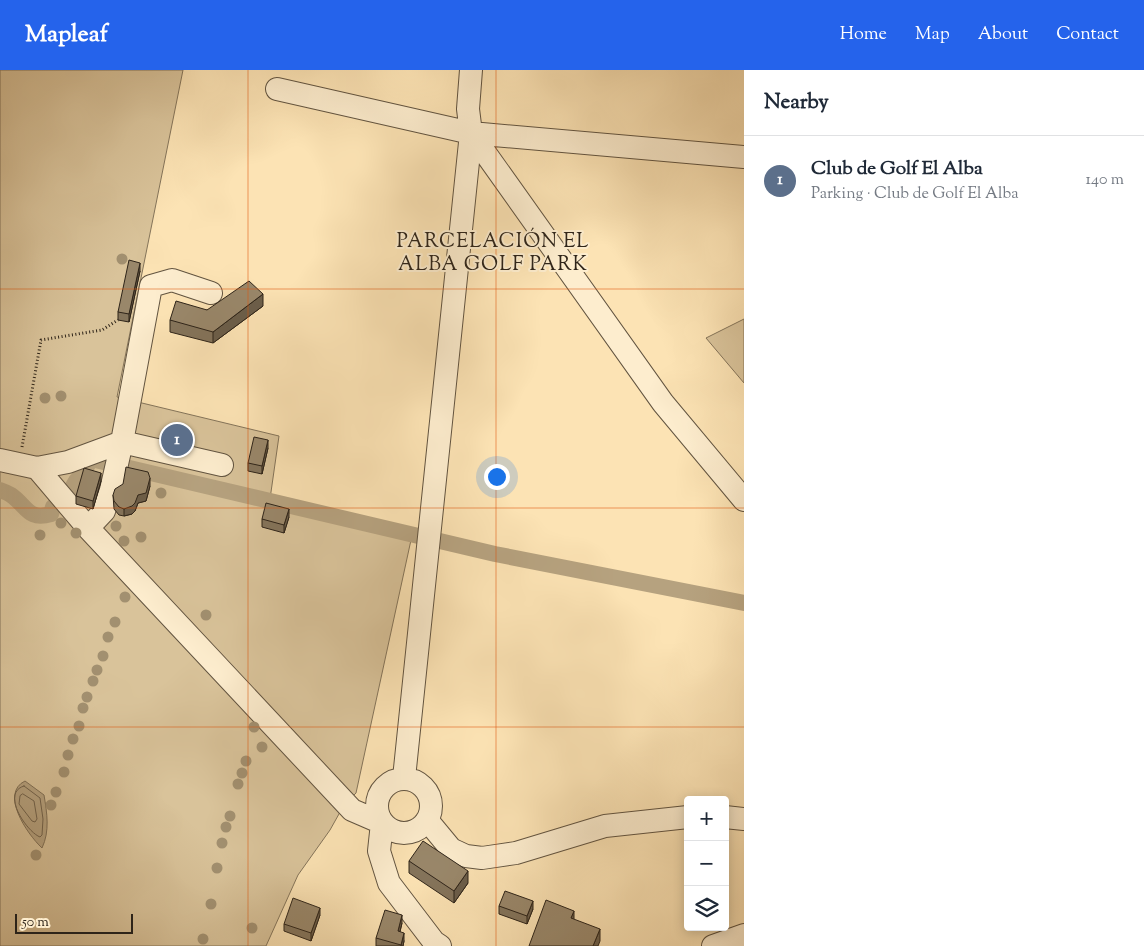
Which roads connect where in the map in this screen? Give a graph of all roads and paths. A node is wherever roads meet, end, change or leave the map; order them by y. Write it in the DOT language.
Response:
graph roads {
  1 [pos="471,70"];
  2 [pos="483,70"];
  3 [pos="277,89"];
  4 [pos="471,133"];
  5 [pos="744,157"];
  6 [pos="211,293"];
  7 [pos="118,320"];
  8 [pos="122,442"];
  9 [pos="0,460"];
  10 [pos="222,465"];
  11 [pos="36,468"];
  12 [pos="744,500"];
  13 [pos="88,528"];
  14 [pos="404,778"];
  15 [pos="729,816"];
  16 [pos="684,817"];
  17 [pos="744,818"];
  18 [pos="427,820"];
  19 [pos="382,823"];
  20 [pos="744,935"];
  21 [pos="440,946"];
  22 [pos="712,946"];
  1 -- 4 [label="street"];
  2 -- 4 [label="street"];
  3 -- 4 [label="street"];
  4 -- 5 [label="street"];
  4 -- 12 [label="street"];
  4 -- 14 [label="street"];
  6 -- 8 [label="street"];
  7 -- 11 [label="path"];
  8 -- 10 [label="street"];
  8 -- 11 [label="street"];
  8 -- 13 [label="street"];
  9 -- 11 [label="street"];
  11 -- 13 [label="street"];
  13 -- 19 [label="street"];
  14 -- 18 [label="street"];
  14 -- 19 [label="street"];
  15 -- 17 [label="street"];
  16 -- 18 [label="street"];
  18 -- 19 [label="street"];
  19 -- 21 [label="street"];
  20 -- 22 [label="street"];
}
